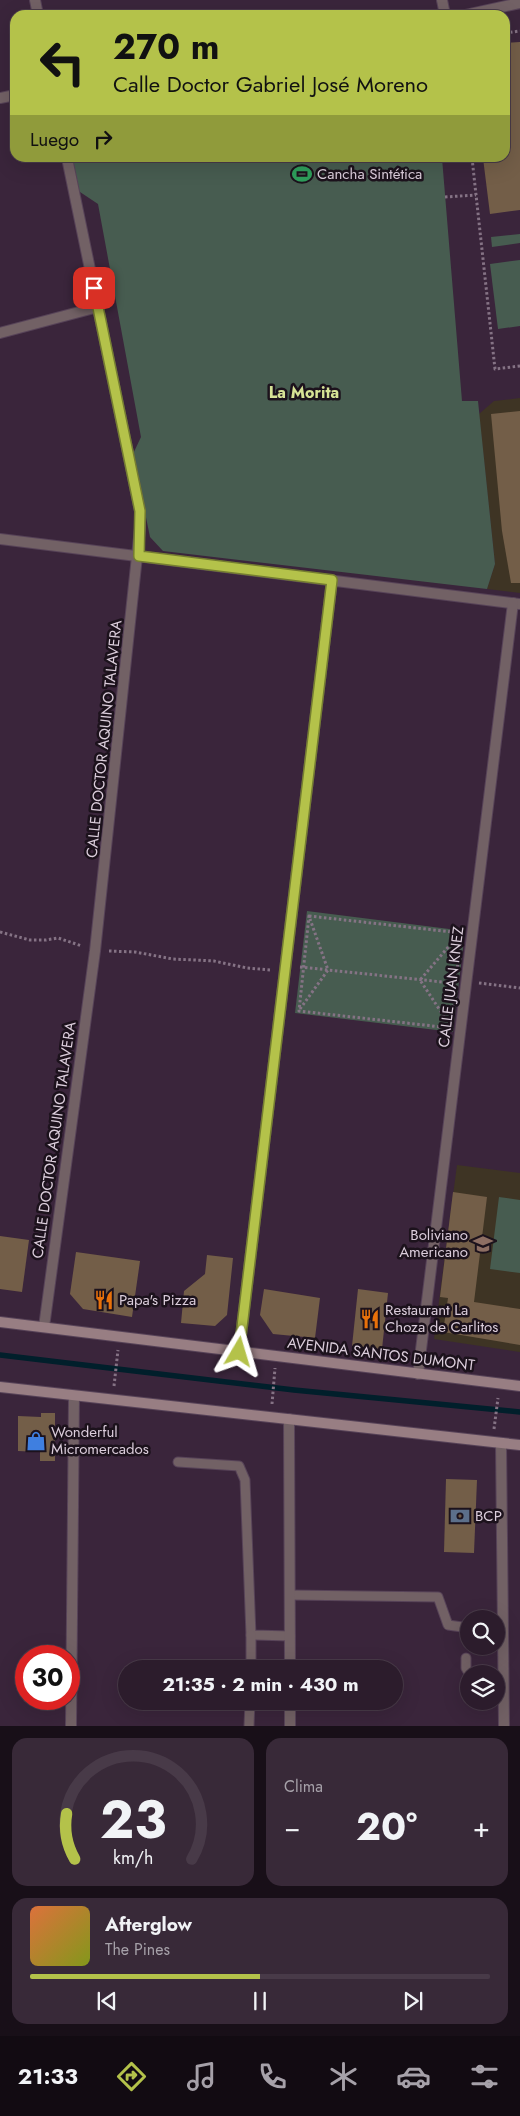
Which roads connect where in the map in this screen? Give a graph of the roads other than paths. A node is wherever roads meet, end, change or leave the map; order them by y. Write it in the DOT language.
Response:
graph roads {
  1 [pos="520,4"];
  2 [pos="490,10"];
  3 [pos="68,162"];
  4 [pos="98,307"];
  5 [pos="0,333"];
  6 [pos="0,539"];
  7 [pos="139,556"];
  8 [pos="332,580"];
  9 [pos="517,604"];
  10 [pos="0,1322"];
  11 [pos="44,1327"];
  12 [pos="239,1352"];
  13 [pos="418,1374"];
  14 [pos="520,1386"];
  15 [pos="0,1387"];
  16 [pos="74,1396"];
  17 [pos="290,1419"];
  18 [pos="501,1443"];
  19 [pos="520,1445"];
  20 [pos="178,1462"];
  21 [pos="290,1595"];
  22 [pos="500,1610"];
  23 [pos="460,1627"];
  24 [pos="251,1635"];
  25 [pos="290,1636"];
  26 [pos="466,1658"];
  27 [pos="251,1660"];
  28 [pos="290,1660"];
  29 [pos="466,1665"];
  30 [pos="250,1710"];
  31 [pos="290,1710"];
  32 [pos="503,1710"];
  33 [pos="71,1726"];
  34 [pos="249,1726"];
  35 [pos="290,1726"];
  36 [pos="504,1726"];
  1 -- 2 [label="street"];
  3 -- 4 [label="street, CALLE DOCTOR AQUINO TALAVERA"];
  4 -- 5 [label="street"];
  4 -- 7 [label="street, CALLE DOCTOR AQUINO TALAVERA"];
  6 -- 7 [label="street"];
  7 -- 8 [label="street"];
  7 -- 11 [label="street, CALLE DOCTOR AQUINO TALAVERA"];
  8 -- 9 [label="street"];
  8 -- 12 [label="street"];
  9 -- 13 [label="street, CALLE JUAN KNEZ"];
  10 -- 11 [label="main road, AVENIDA SANTOS DUMONT"];
  11 -- 12 [label="main road, AVENIDA SANTOS DUMONT"];
  12 -- 13 [label="main road, AVENIDA SANTOS DUMONT"];
  13 -- 14 [label="main road, AVENIDA SANTOS DUMONT"];
  15 -- 16 [label="main road"];
  16 -- 17 [label="main road"];
  16 -- 33 [label="street"];
  17 -- 18 [label="main road"];
  17 -- 21 [label="street"];
  18 -- 19 [label="main road"];
  18 -- 22 [label="street"];
  20 -- 24 [label="lane"];
  21 -- 23 [label="lane"];
  21 -- 25 [label="street"];
  24 -- 25 [label="lane"];
  24 -- 27 [label="lane"];
  25 -- 28 [label="street"];
  26 -- 29 [label="lane"];
  30 -- 34 [label="lane"];
  31 -- 35 [label="street"];
  32 -- 36 [label="street"];
}
